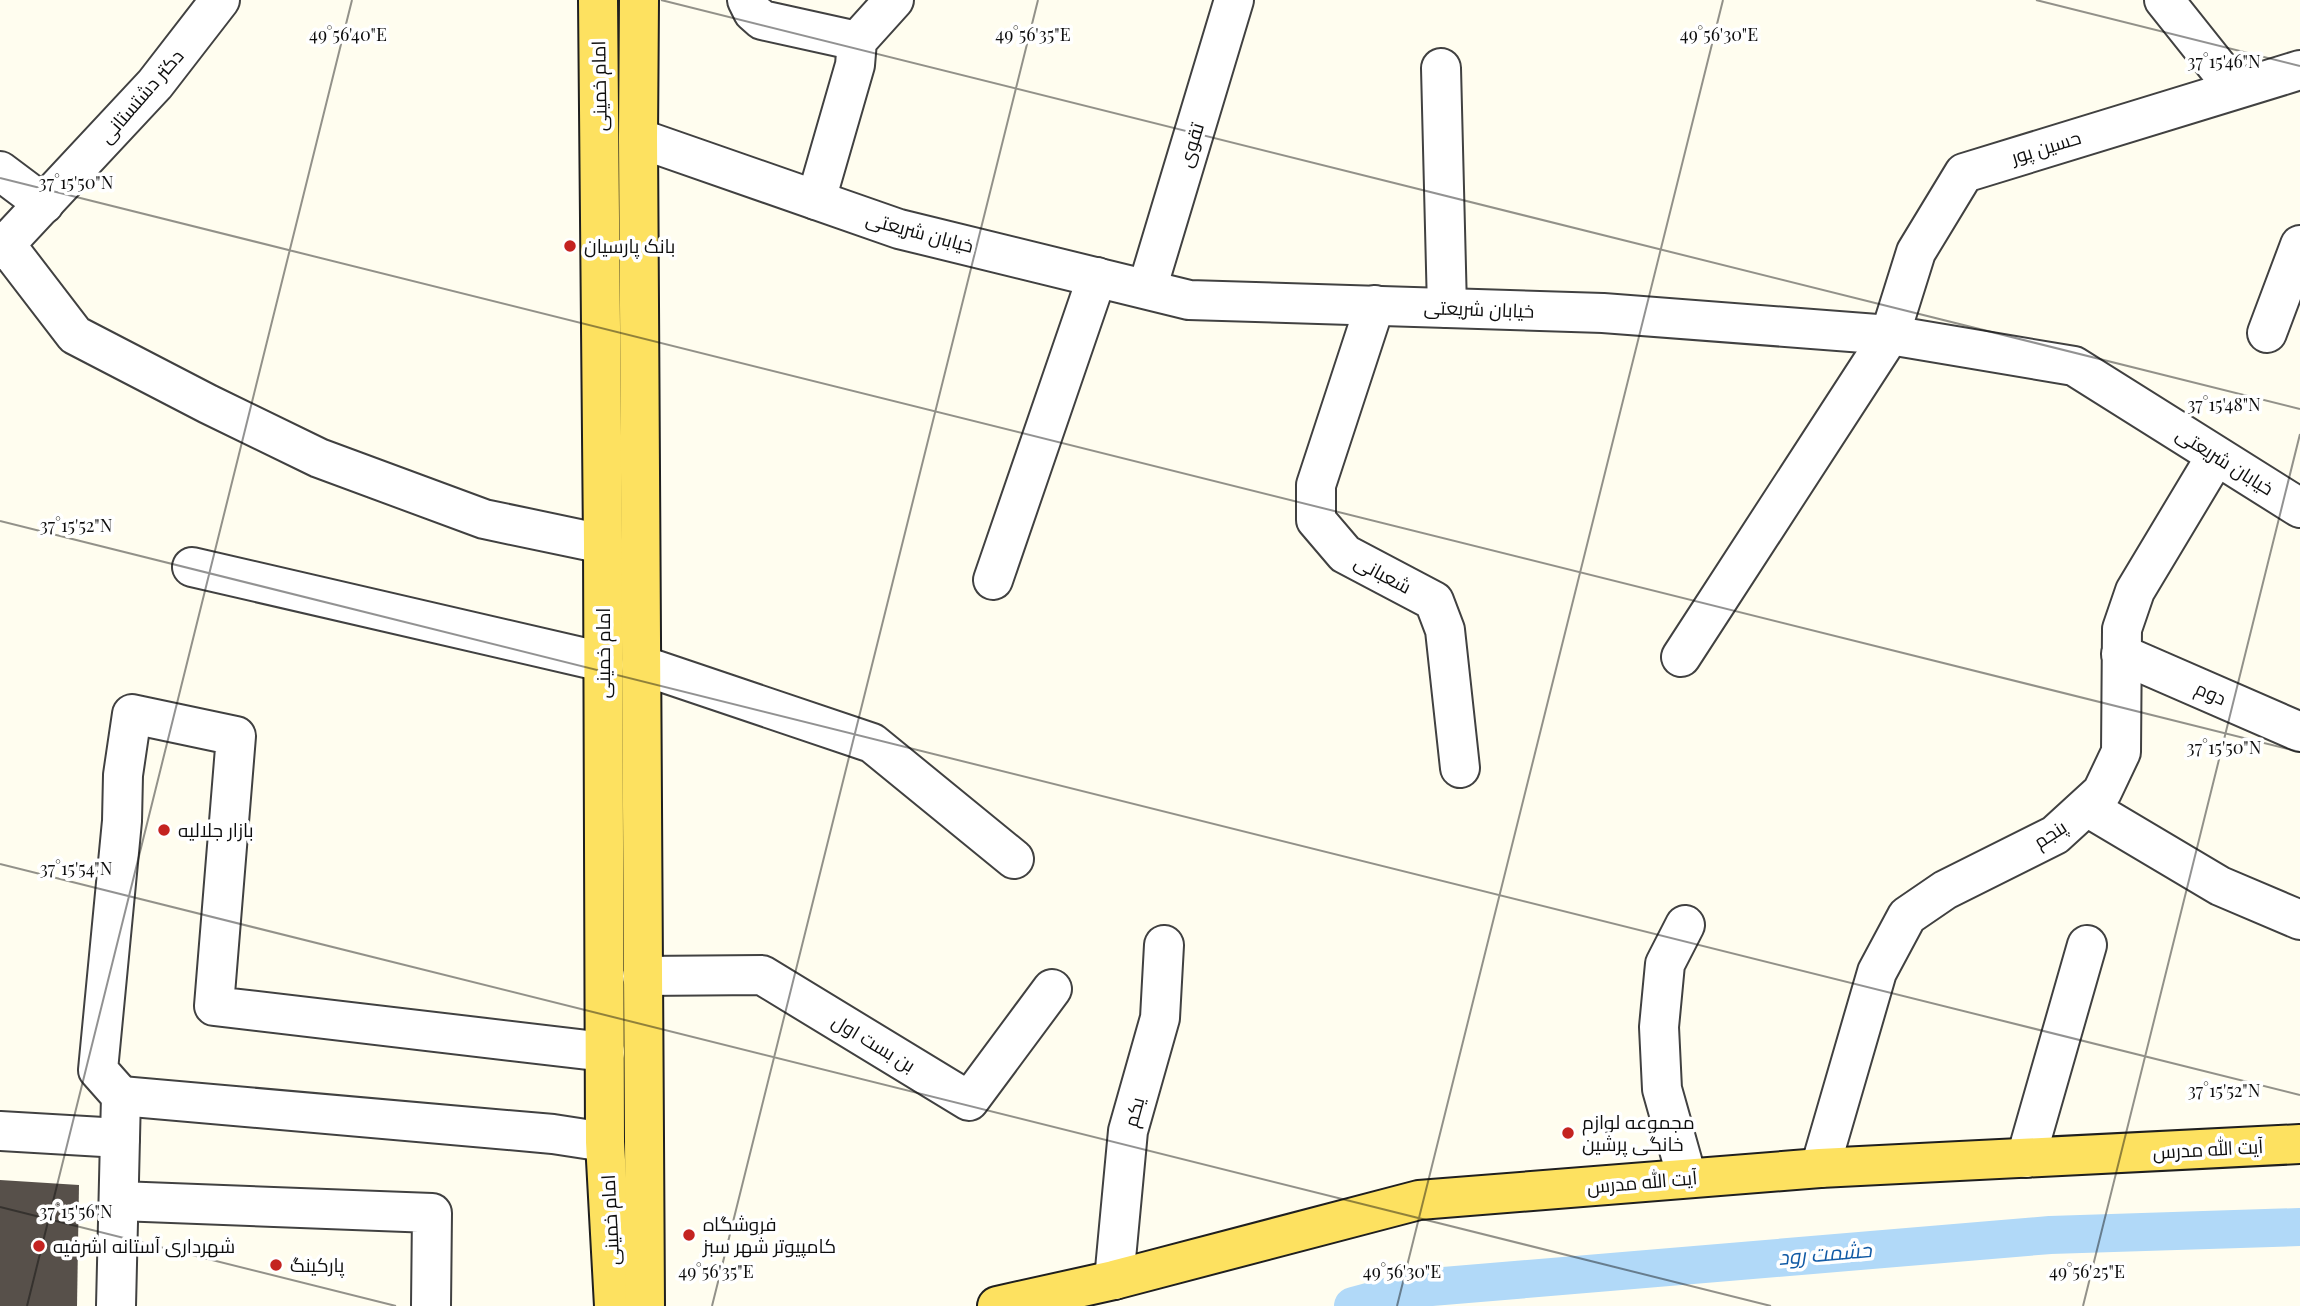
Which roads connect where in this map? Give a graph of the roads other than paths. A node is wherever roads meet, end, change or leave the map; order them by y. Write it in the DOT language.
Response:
graph roads {
  1 [pos="220,0"];
  2 [pos="598,0"];
  3 [pos="639,0"];
  4 [pos="747,0"];
  5 [pos="894,0"];
  6 [pos="1234,0"];
  7 [pos="2164,0"];
  8 [pos="857,41"];
  9 [pos="1441,68"];
  10 [pos="2300,70"];
  11 [pos="2235,89"];
  12 [pos="638,138"];
  13 [pos="0,171"];
  14 [pos="816,200"];
  15 [pos="44,204"];
  16 [pos="2300,245"];
  17 [pos="3,247"];
  18 [pos="1097,277"];
  19 [pos="1147,289"];
  20 [pos="1375,305"];
  21 [pos="1447,308"];
  22 [pos="2267,333"];
  23 [pos="1891,335"];
  24 [pos="2216,456"];
  25 [pos="2300,508"];
  26 [pos="603,544"];
  27 [pos="192,567"];
  28 [pos="993,580"];
  29 [pos="2121,654"];
  30 [pos="1681,657"];
  31 [pos="603,662"];
  32 [pos="641,665"];
  33 [pos="2300,732"];
  34 [pos="1460,768"];
  35 [pos="2087,807"];
  36 [pos="1014,859"];
  37 [pos="2300,920"];
  38 [pos="1685,925"];
  39 [pos="1164,945"];
  40 [pos="2087,945"];
  41 [pos="642,976"];
  42 [pos="1052,989"];
  43 [pos="605,1052"];
  44 [pos="121,1097"];
  45 [pos="0,1130"];
  46 [pos="120,1138"];
  47 [pos="605,1142"];
  48 [pos="2300,1144"];
  49 [pos="2026,1158"];
  50 [pos="1821,1168"];
  51 [pos="1687,1178"];
  52 [pos="119,1201"];
  53 [pos="1114,1280"];
  54 [pos="116,1306"];
  55 [pos="432,1306"];
  56 [pos="614,1306"];
  57 [pos="645,1306"];
  58 [pos="997,1306"];
  1 -- 15 [label="street, دکتر دشتستانی"];
  2 -- 26 [label="main road, امام خمینی"];
  3 -- 12 [label="main road, امام خمینی"];
  4 -- 8 [label="street"];
  5 -- 8 [label="street"];
  6 -- 19 [label="street, تقوی"];
  7 -- 11 [label="street"];
  8 -- 14 [label="street"];
  9 -- 21 [label="street"];
  10 -- 11 [label="street, حسین پور"];
  11 -- 23 [label="street, حسین پور"];
  12 -- 14 [label="street, خیابان شریعتی"];
  12 -- 32 [label="main road, امام خمینی"];
  13 -- 15 [label="street"];
  14 -- 18 [label="street, خیابان شریعتی"];
  15 -- 17 [label="street, دکتر دشتستانی"];
  16 -- 22 [label="street"];
  17 -- 26 [label="street"];
  18 -- 19 [label="street, خیابان شریعتی"];
  18 -- 28 [label="street"];
  19 -- 20 [label="street, خیابان شریعتی"];
  20 -- 21 [label="street, خیابان شریعتی"];
  20 -- 34 [label="street, شعبانی"];
  21 -- 23 [label="street, خیابان شریعتی"];
  23 -- 24 [label="street, خیابان شریعتی"];
  23 -- 30 [label="street, حسین پور"];
  24 -- 25 [label="street, خیابان شریعتی"];
  24 -- 29 [label="street, پنجم"];
  26 -- 31 [label="main road, امام خمینی"];
  27 -- 31 [label="street"];
  29 -- 33 [label="street, دوم"];
  29 -- 35 [label="street, پنجم"];
  31 -- 43 [label="main road, امام خمینی"];
  32 -- 36 [label="street"];
  32 -- 41 [label="main road, امام خمینی"];
  35 -- 37 [label="street"];
  35 -- 50 [label="street, پنجم"];
  38 -- 51 [label="street"];
  39 -- 53 [label="street, یکم"];
  40 -- 49 [label="street"];
  41 -- 42 [label="street, بن بست اول"];
  41 -- 57 [label="main road, امام خمینی"];
  43 -- 44 [label="street"];
  43 -- 47 [label="main road, امام خمینی"];
  44 -- 46 [label="street"];
  44 -- 47 [label="street"];
  45 -- 46 [label="street"];
  46 -- 52 [label="street"];
  47 -- 56 [label="main road, امام خمینی"];
  48 -- 49 [label="main road, آیت الله مدرس"];
  49 -- 50 [label="main road, آیت الله مدرس"];
  50 -- 51 [label="main road, آیت الله مدرس"];
  51 -- 53 [label="main road, آیت الله مدرس"];
  52 -- 54 [label="street"];
  52 -- 55 [label="street"];
  53 -- 58 [label="main road, آیت الله مدرس"];
}
